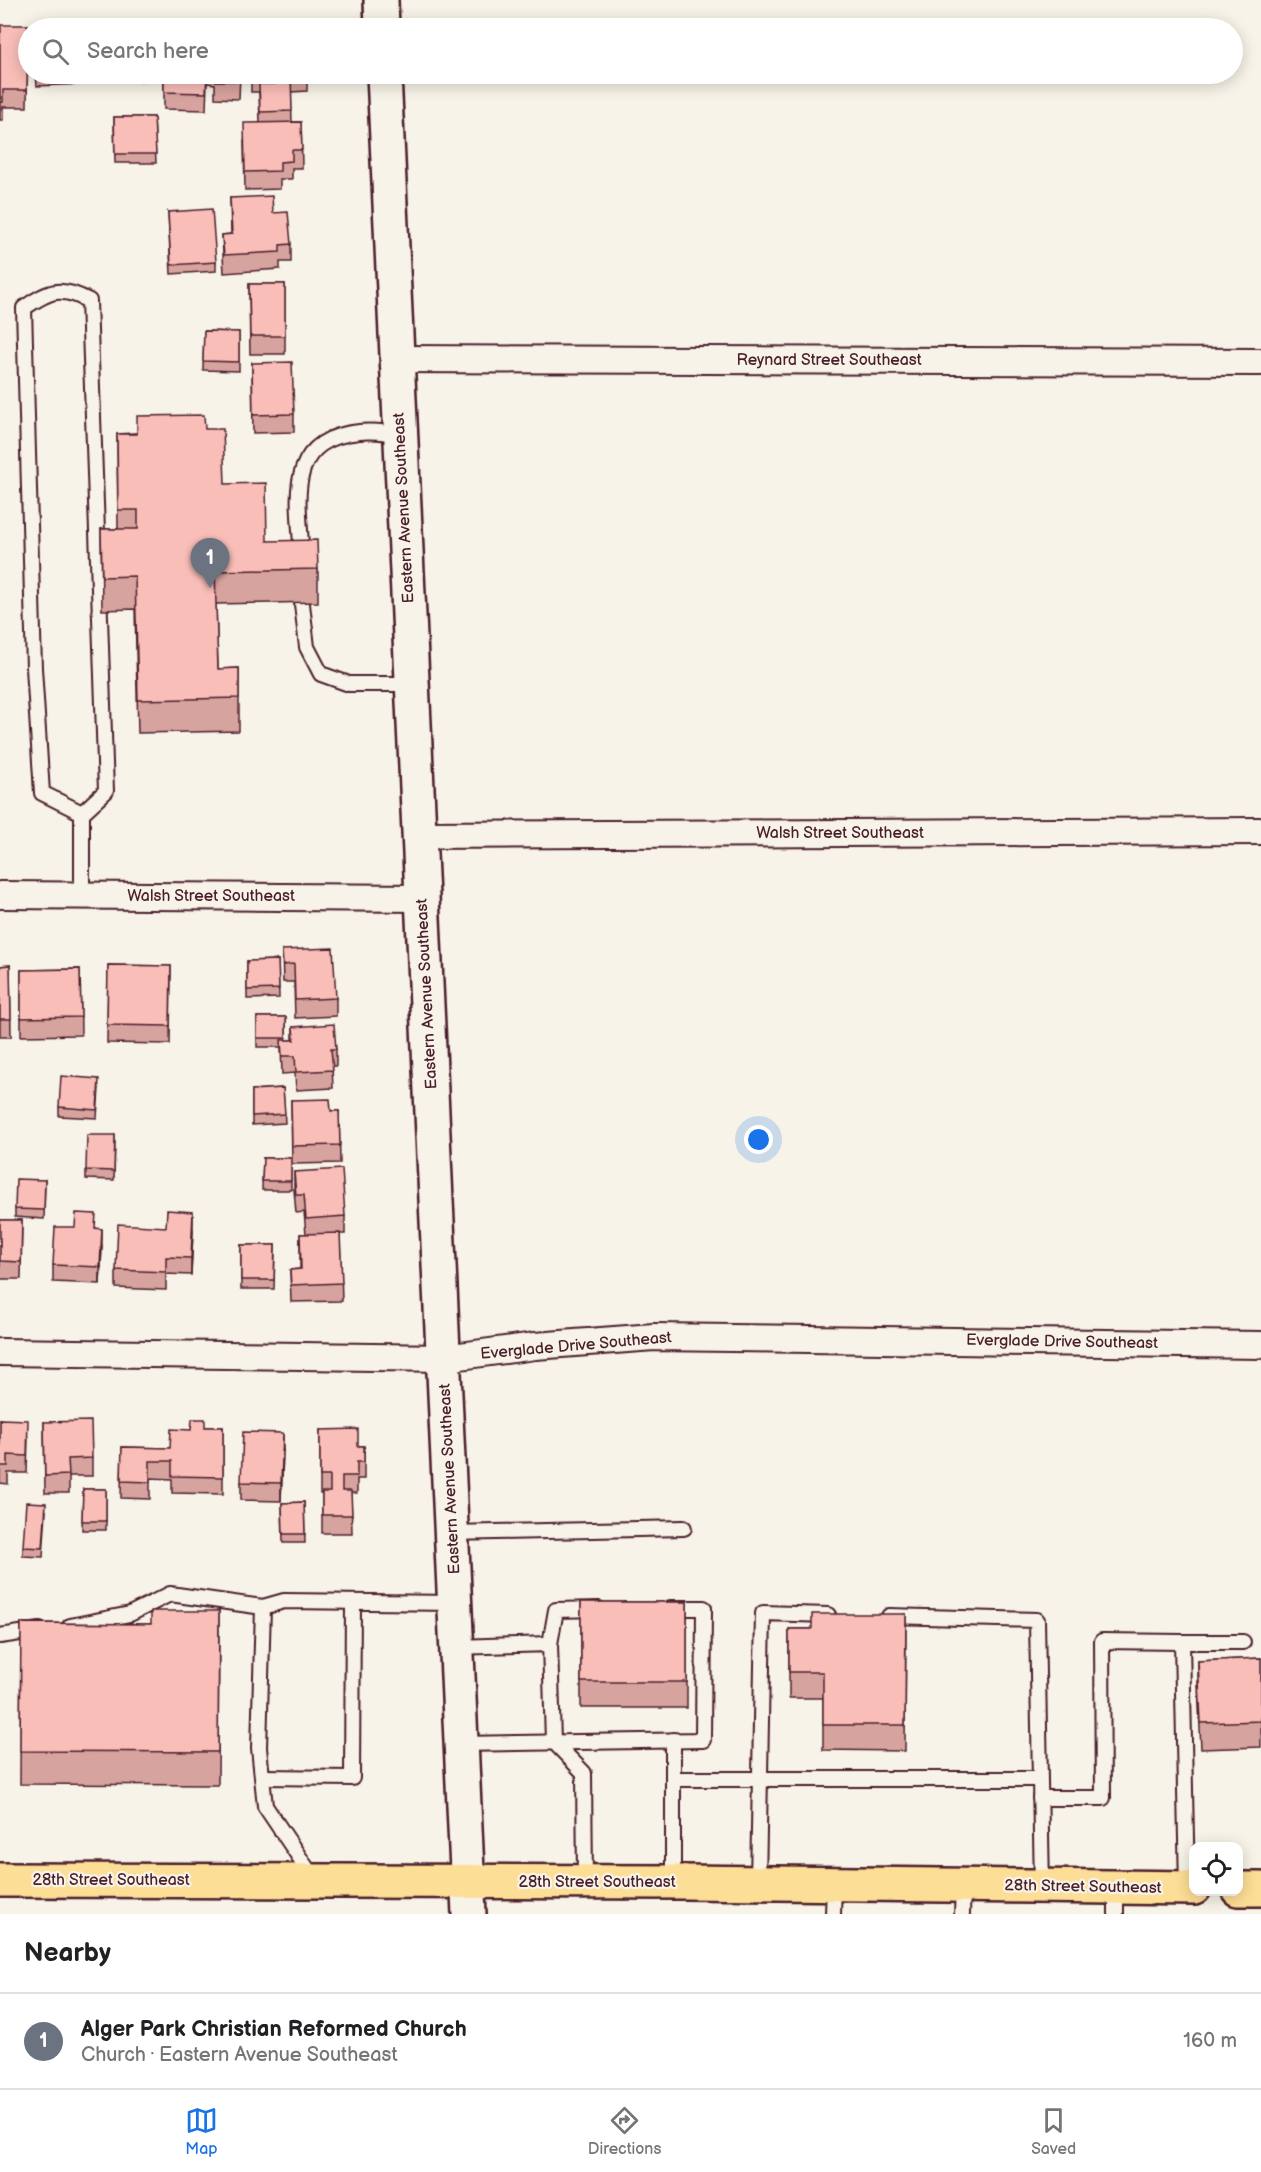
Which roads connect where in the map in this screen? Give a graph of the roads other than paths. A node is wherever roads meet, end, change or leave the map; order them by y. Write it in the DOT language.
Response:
graph roads {
  1 [pos="381,0"];
  2 [pos="382,18"];
  3 [pos="384,84"];
  4 [pos="397,359"];
  5 [pos="1261,362"];
  6 [pos="401,434"];
  7 [pos="302,573"];
  8 [pos="302,604"];
  9 [pos="413,684"];
  10 [pos="82,813"];
  11 [pos="1261,831"];
  12 [pos="420,835"];
  13 [pos="0,895"];
  14 [pos="82,895"];
  15 [pos="423,898"];
  16 [pos="1261,1345"];
  17 [pos="0,1352"];
  18 [pos="445,1358"];
  19 [pos="684,1528"];
  20 [pos="452,1533"];
  21 [pos="353,1602"];
  22 [pos="455,1603"];
  23 [pos="262,1607"];
  24 [pos="658,1608"];
  25 [pos="613,1609"];
  26 [pos="844,1615"];
  27 [pos="878,1616"];
  28 [pos="0,1636"];
  29 [pos="1182,1642"];
  30 [pos="1243,1642"];
  31 [pos="550,1644"];
  32 [pos="457,1647"];
  33 [pos="673,1740"];
  34 [pos="553,1741"];
  35 [pos="461,1744"];
  36 [pos="262,1777"];
  37 [pos="760,1778"];
  38 [pos="673,1779"];
  39 [pos="1039,1779"];
  40 [pos="1040,1798"];
  41 [pos="1189,1857"];
  42 [pos="0,1880"];
  43 [pos="316,1881"];
  44 [pos="467,1882"];
  45 [pos="585,1882"];
  46 [pos="673,1882"];
  47 [pos="758,1883"];
  48 [pos="1042,1887"];
  49 [pos="1189,1888"];
  50 [pos="1243,1889"];
  51 [pos="1261,1889"];
  52 [pos="833,1899"];
  53 [pos="963,1900"];
  54 [pos="1116,1901"];
  55 [pos="469,1914"];
  1 -- 2 [label="main road"];
  3 -- 4 [label="main road, Eastern Avenue Southeast"];
  4 -- 5 [label="street, Reynard Street Southeast"];
  4 -- 6 [label="main road, Eastern Avenue Southeast"];
  6 -- 7 [label="lane"];
  6 -- 9 [label="main road, Eastern Avenue Southeast"];
  8 -- 9 [label="lane"];
  9 -- 12 [label="main road, Eastern Avenue Southeast"];
  10 -- 10 [label="lane"];
  10 -- 14 [label="lane"];
  11 -- 12 [label="street, Walsh Street Southeast"];
  12 -- 15 [label="main road, Eastern Avenue Southeast"];
  13 -- 14 [label="street, Walsh Street Southeast"];
  14 -- 15 [label="street, Walsh Street Southeast"];
  15 -- 18 [label="main road, Eastern Avenue Southeast"];
  16 -- 18 [label="street, Everglade Drive Southeast"];
  17 -- 18 [label="street, Everglade Drive Southeast"];
  18 -- 20 [label="main road, Eastern Avenue Southeast"];
  19 -- 20 [label="lane"];
  20 -- 22 [label="main road, Eastern Avenue Southeast"];
  21 -- 22 [label="lane"];
  21 -- 23 [label="lane"];
  21 -- 36 [label="lane"];
  22 -- 32 [label="main road, Eastern Avenue Southeast"];
  23 -- 28 [label="lane"];
  23 -- 36 [label="lane"];
  24 -- 33 [label="lane"];
  25 -- 31 [label="lane"];
  26 -- 37 [label="lane"];
  27 -- 39 [label="lane"];
  29 -- 30 [label="lane"];
  29 -- 40 [label="lane"];
  29 -- 41 [label="lane"];
  31 -- 32 [label="lane"];
  31 -- 34 [label="lane"];
  32 -- 35 [label="main road, Eastern Avenue Southeast"];
  33 -- 34 [label="lane"];
  33 -- 38 [label="lane"];
  34 -- 35 [label="lane"];
  34 -- 45 [label="lane"];
  35 -- 44 [label="main road, Eastern Avenue Southeast"];
  36 -- 43 [label="lane"];
  37 -- 38 [label="lane"];
  37 -- 39 [label="lane"];
  37 -- 47 [label="lane"];
  38 -- 46 [label="lane"];
  39 -- 40 [label="lane"];
  40 -- 48 [label="lane"];
  42 -- 43 [label="main road, 28th Street Southeast"];
  43 -- 44 [label="main road, 28th Street Southeast"];
  44 -- 45 [label="main road, 28th Street Southeast"];
  44 -- 55 [label="main road, Eastern Avenue Southeast"];
  45 -- 46 [label="main road, 28th Street Southeast"];
  46 -- 47 [label="main road, 28th Street Southeast"];
  47 -- 52 [label="main road, 28th Street Southeast"];
  48 -- 53 [label="main road, 28th Street Southeast"];
  48 -- 54 [label="main road, 28th Street Southeast"];
  49 -- 54 [label="main road, 28th Street Southeast"];
  50 -- 51 [label="main road"];
  52 -- 53 [label="main road, 28th Street Southeast"];
}
